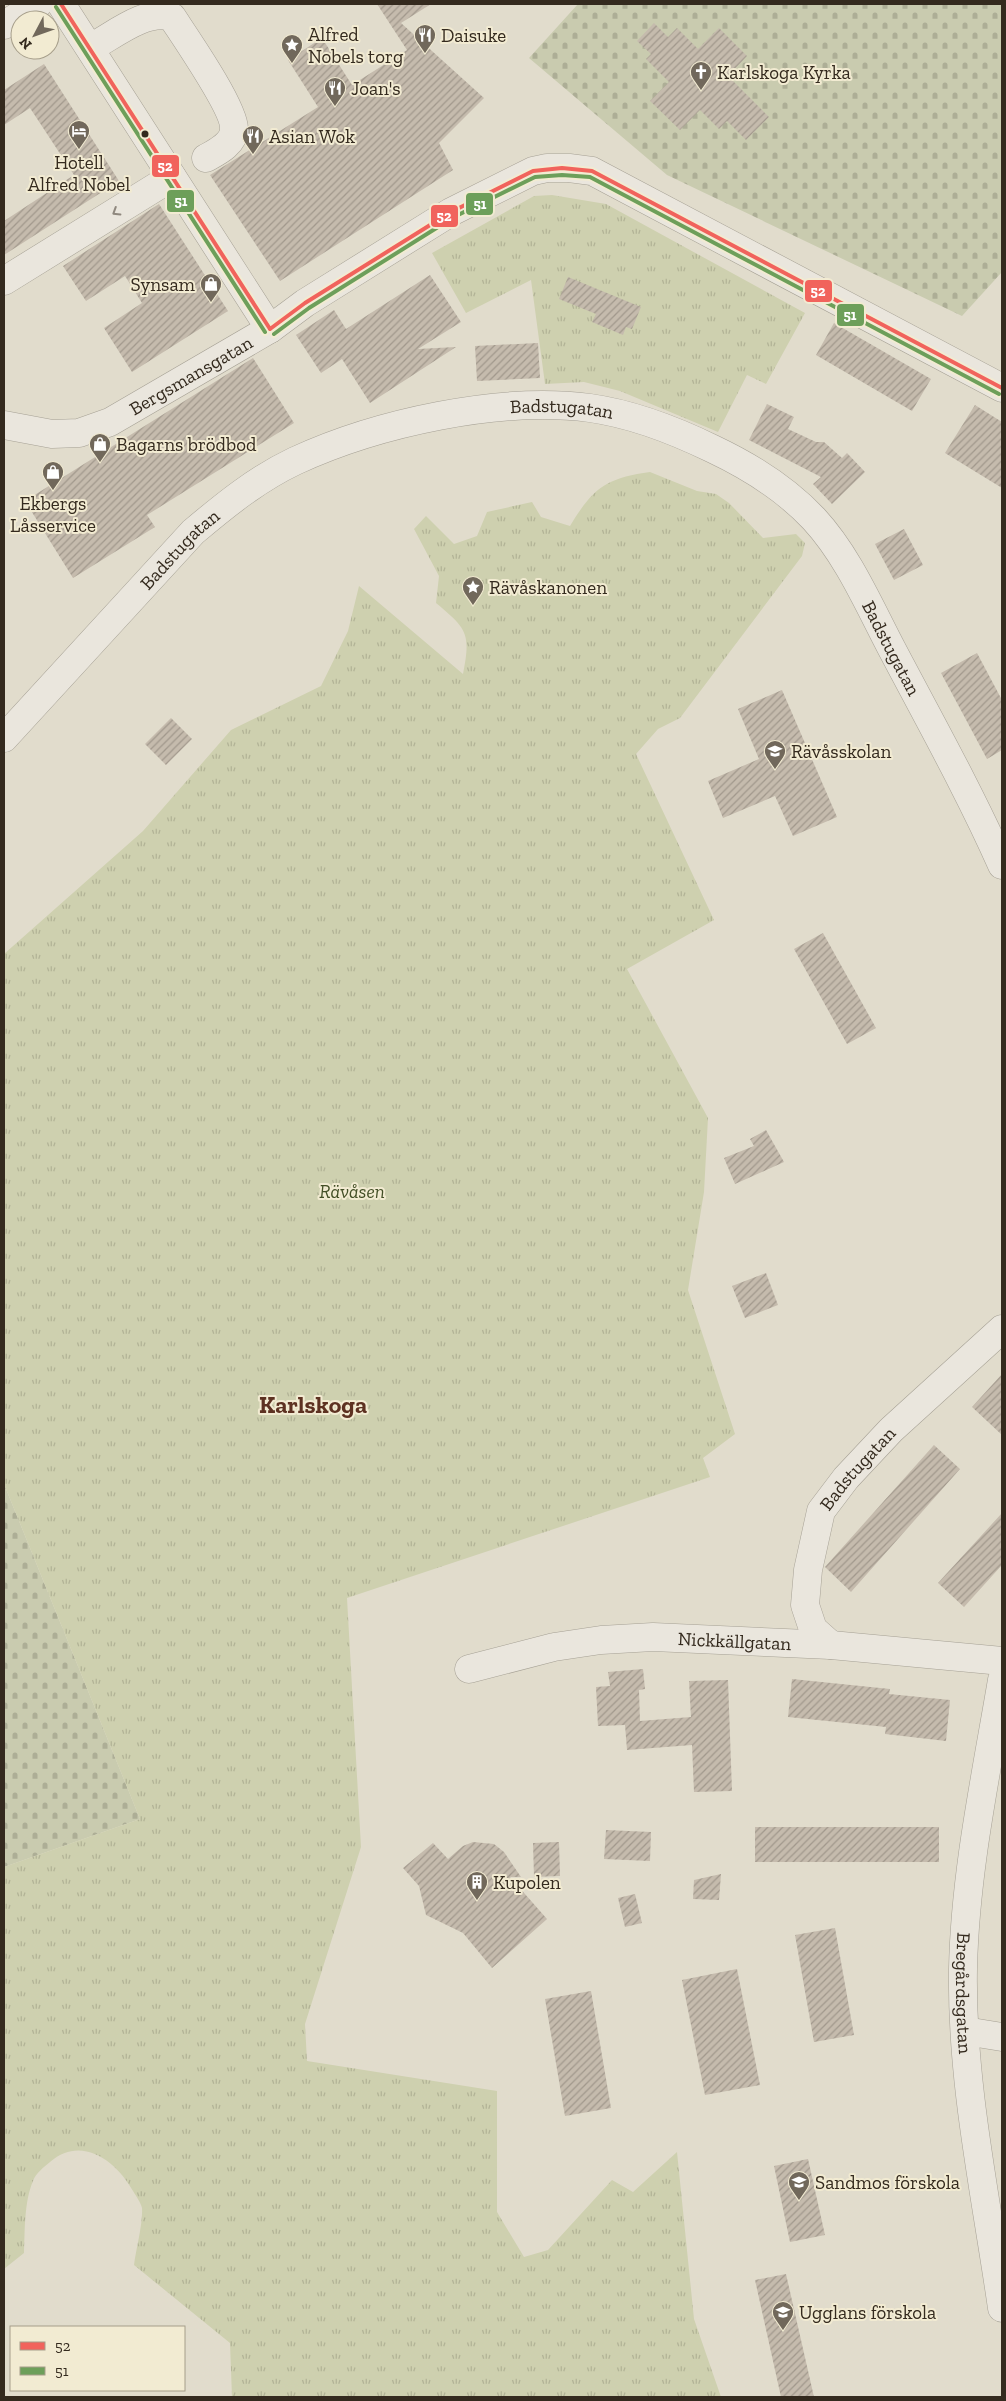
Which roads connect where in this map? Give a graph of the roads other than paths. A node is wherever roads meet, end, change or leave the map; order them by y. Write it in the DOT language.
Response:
graph roads {
  1 [pos="38,4"];
  2 [pos="61,4"];
  3 [pos="4,26"];
  4 [pos="90,48"];
  5 [pos="206,158"];
  6 [pos="172,177"];
  7 [pos="4,281"];
  8 [pos="270,329"];
  9 [pos="1002,388"];
  10 [pos="4,425"];
  11 [pos="4,738"];
  12 [pos="1002,865"];
  13 [pos="1002,1329"];
  14 [pos="831,1645"];
  15 [pos="1002,1661"];
  16 [pos="469,1669"];
  17 [pos="1002,1680"];
  18 [pos="965,2031"];
  19 [pos="1002,2037"];
  20 [pos="1002,2308"];
  1 -- 3 [label="street"];
  2 -- 4 [label="street"];
  4 -- 5 [label="street"];
  4 -- 6 [label="street"];
  6 -- 7 [label="street, one-way"];
  6 -- 8 [label="street"];
  8 -- 9 [label="street, Bergsmansgatan"];
  8 -- 10 [label="street, Bergsmansgatan"];
  11 -- 12 [label="street, Badstugatan"];
  13 -- 14 [label="street, Badstugatan"];
  14 -- 15 [label="street, Nickkällgatan"];
  14 -- 16 [label="street, Nickkällgatan"];
  17 -- 18 [label="street, Bregårdsgatan"];
  18 -- 19 [label="street"];
  18 -- 20 [label="street, Bregårdsgatan"];
}
